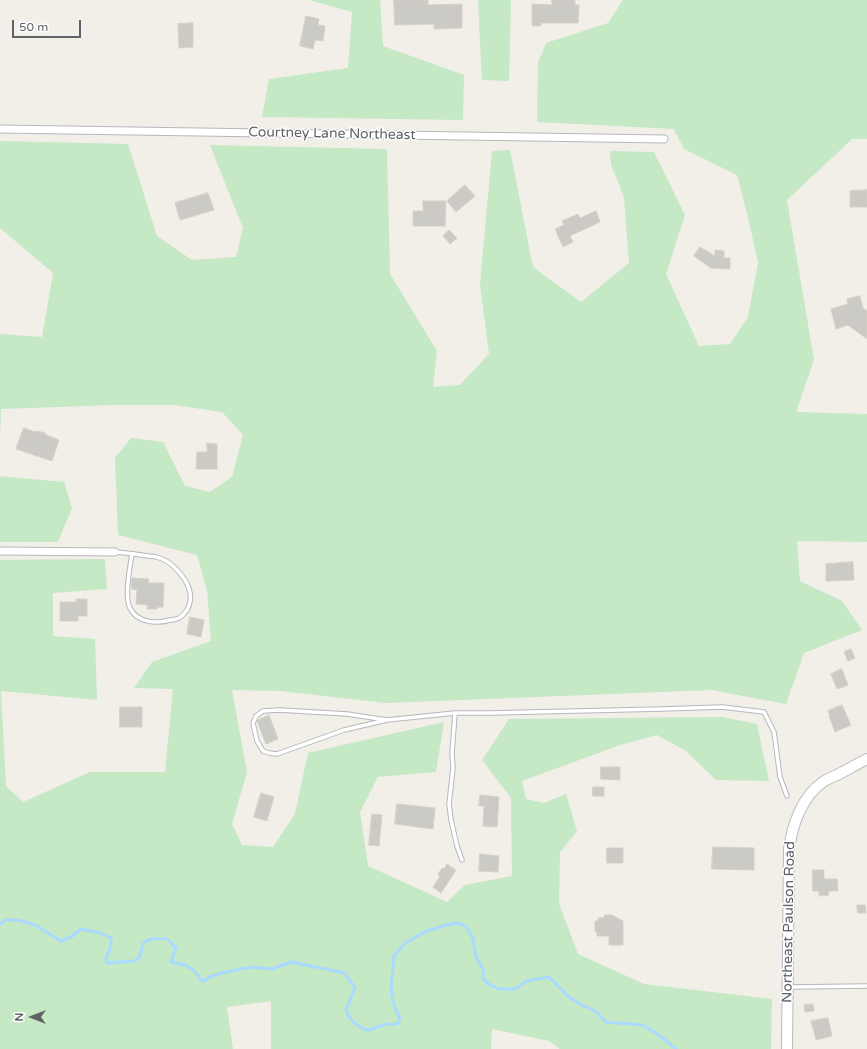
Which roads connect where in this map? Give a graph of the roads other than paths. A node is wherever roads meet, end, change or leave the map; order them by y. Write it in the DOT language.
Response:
graph roads {
  1 [pos="0,129"];
  2 [pos="664,139"];
  3 [pos="0,551"];
  4 [pos="115,552"];
  5 [pos="132,554"];
  6 [pos="455,713"];
  7 [pos="387,720"];
  8 [pos="867,759"];
  9 [pos="787,796"];
  10 [pos="462,860"];
  11 [pos="867,986"];
  12 [pos="788,987"];
  13 [pos="787,1049"];
  1 -- 2 [label="street, Courtney Lane Northeast"];
  3 -- 4 [label="street"];
  4 -- 5 [label="lane"];
  5 -- 5 [label="lane"];
  6 -- 7 [label="lane"];
  6 -- 9 [label="lane"];
  6 -- 10 [label="lane"];
  7 -- 7 [label="lane"];
  8 -- 12 [label="street, Northeast Paulson Road"];
  11 -- 12 [label="lane"];
  12 -- 13 [label="street, Northeast Paulson Road"];
}
